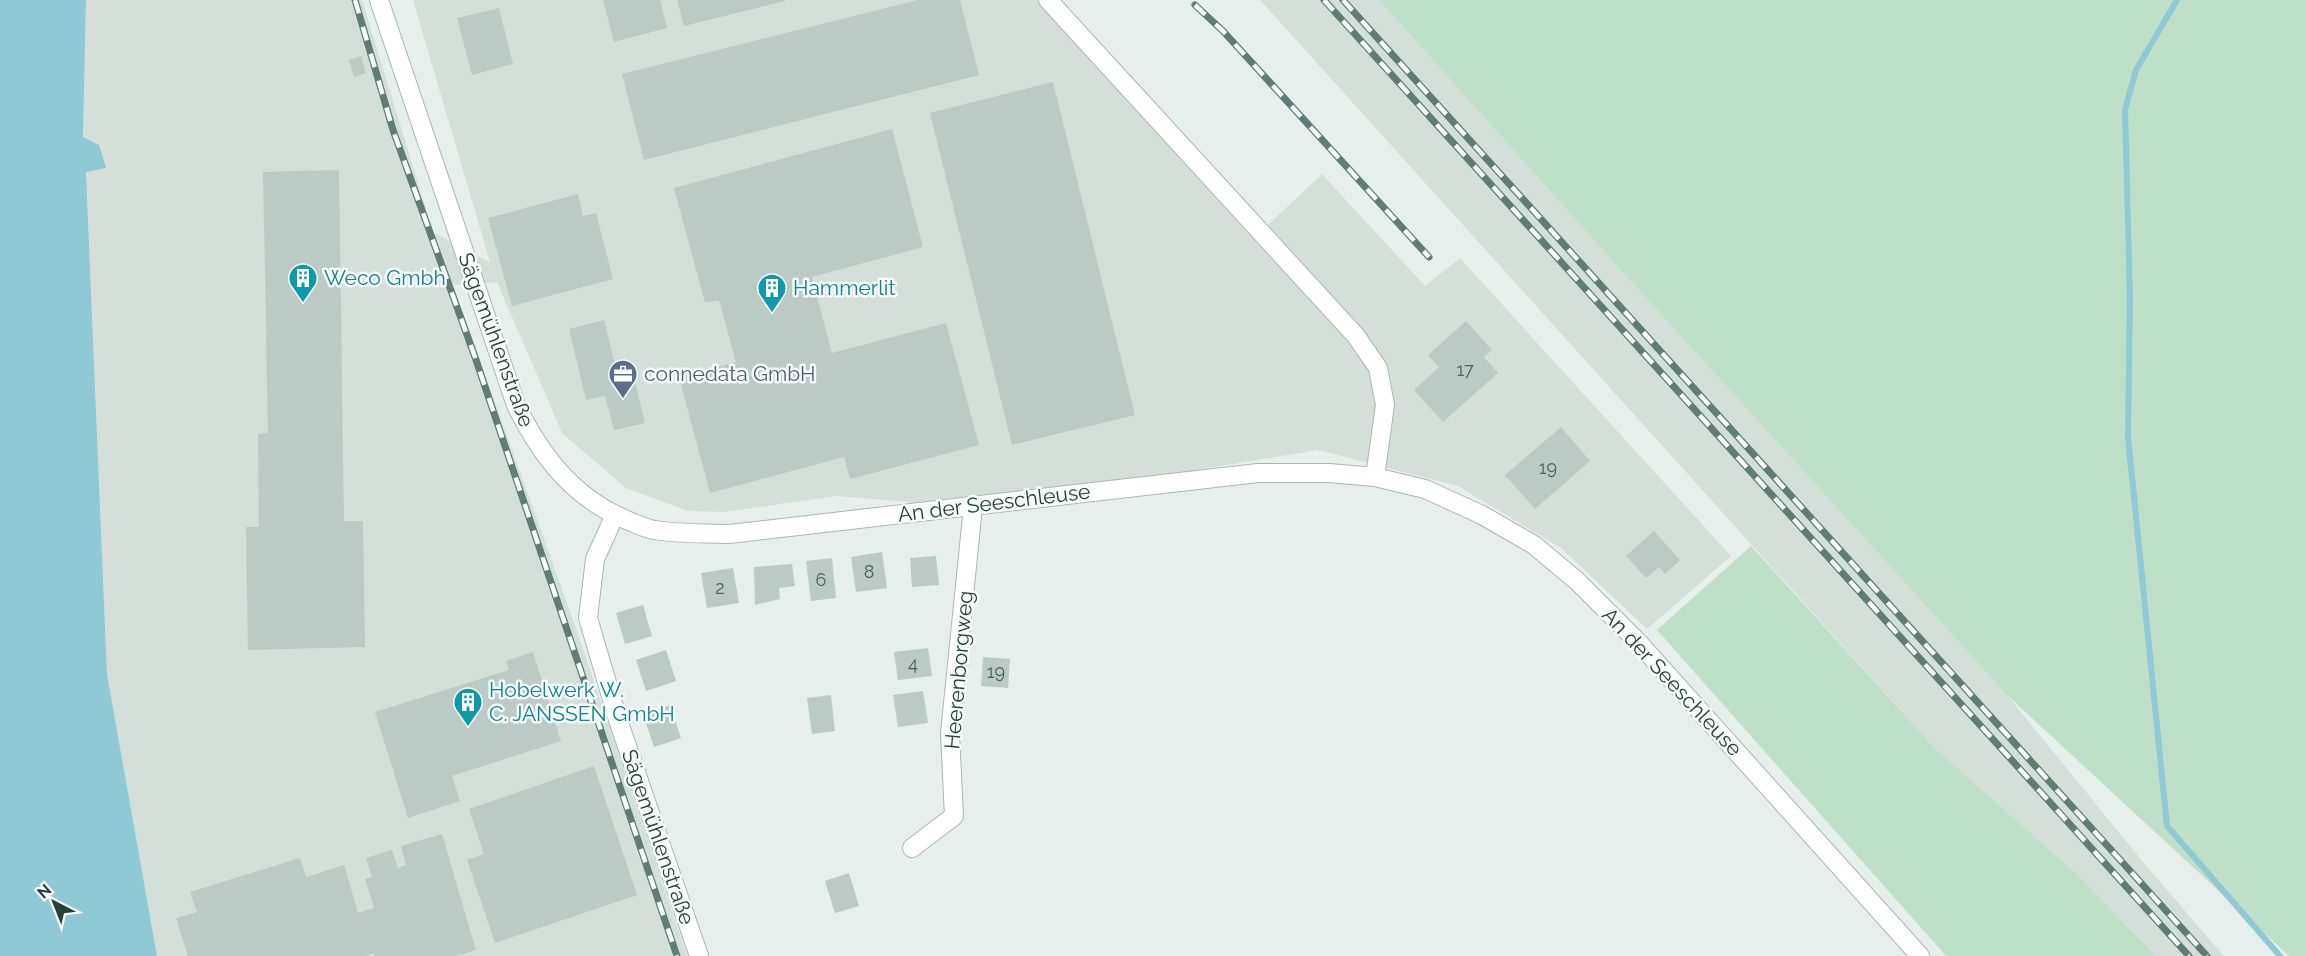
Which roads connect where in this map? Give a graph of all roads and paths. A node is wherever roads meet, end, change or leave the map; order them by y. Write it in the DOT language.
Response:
graph roads {
  1 [pos="379,0"];
  2 [pos="1048,0"];
  3 [pos="1375,477"];
  4 [pos="973,507"];
  5 [pos="615,515"];
  6 [pos="912,848"];
  7 [pos="699,956"];
  8 [pos="1920,956"];
  1 -- 5 [label="street, Sägemühlenstraße"];
  2 -- 3 [label="street"];
  3 -- 4 [label="street, An der Seeschleuse"];
  3 -- 8 [label="street, An der Seeschleuse"];
  4 -- 5 [label="street, An der Seeschleuse"];
  4 -- 6 [label="street, Heerenborgweg"];
  5 -- 7 [label="street, Sägemühlenstraße"];
}
